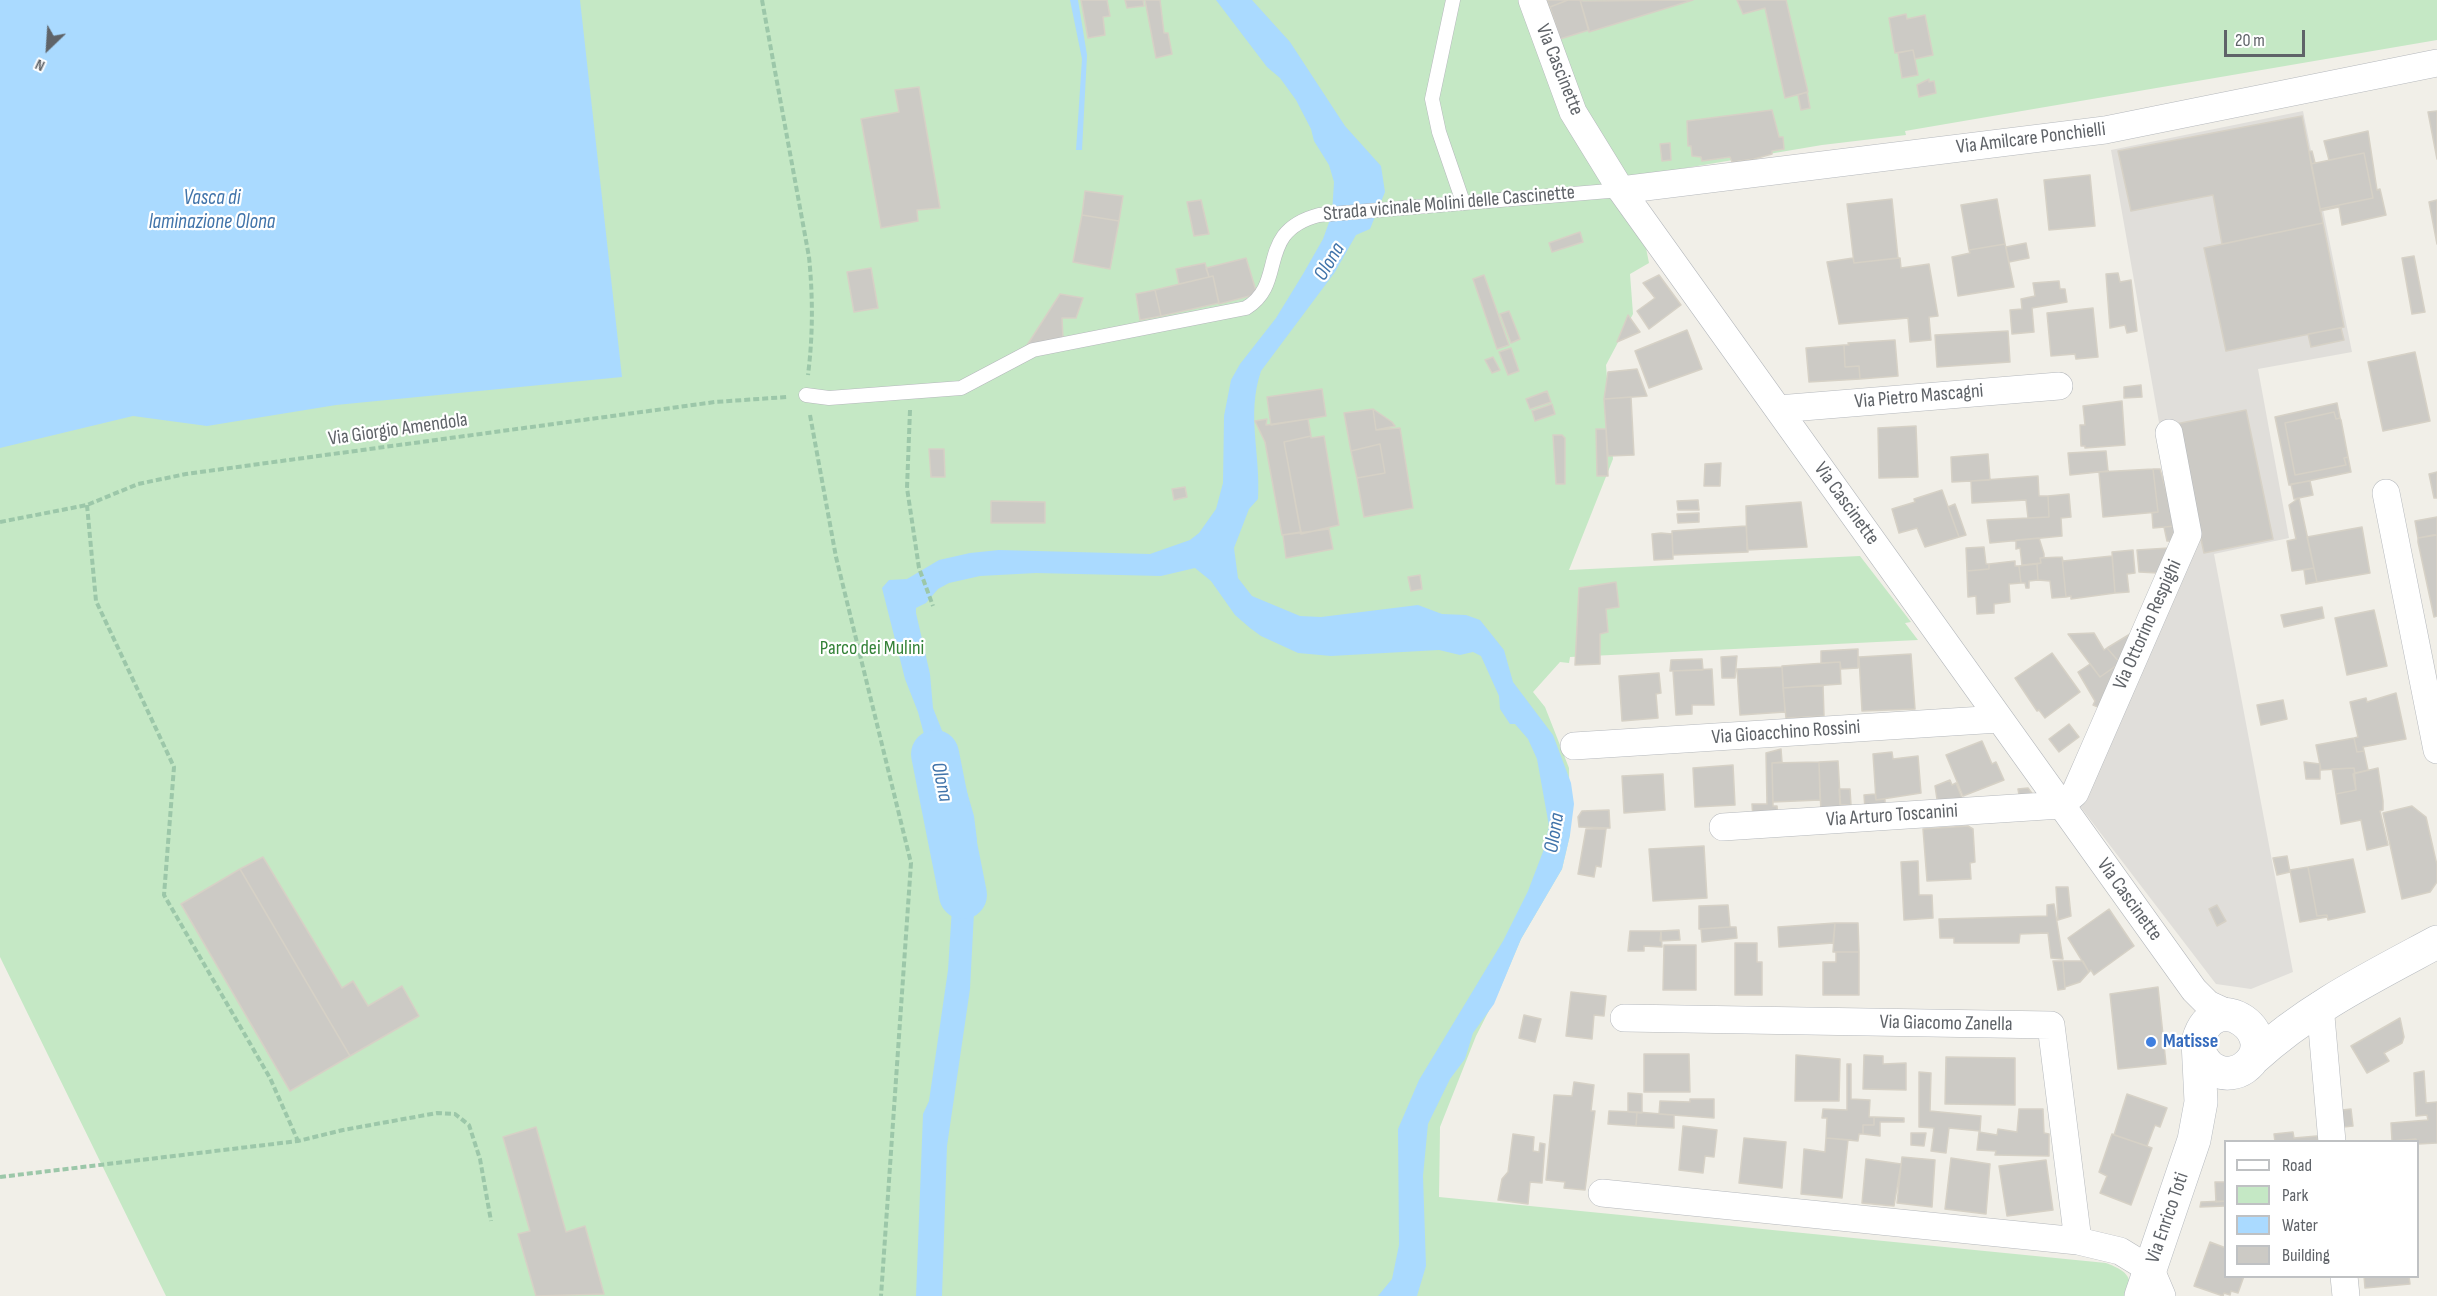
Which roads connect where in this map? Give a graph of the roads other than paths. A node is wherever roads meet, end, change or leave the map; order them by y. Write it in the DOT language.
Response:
graph roads {
  1 [pos="1453,0"];
  2 [pos="1532,0"];
  3 [pos="2437,63"];
  4 [pos="1621,190"];
  5 [pos="1463,202"];
  6 [pos="2059,386"];
  7 [pos="806,395"];
  8 [pos="1778,409"];
  9 [pos="2169,433"];
  10 [pos="2386,493"];
  11 [pos="1999,719"];
  12 [pos="1574,746"];
  13 [pos="2437,750"];
  14 [pos="2061,805"];
  15 [pos="1723,827"];
  16 [pos="2437,942"];
  17 [pos="2194,990"];
  18 [pos="2320,1005"];
  19 [pos="2234,1016"];
  20 [pos="1624,1018"];
  21 [pos="2198,1046"];
  22 [pos="2250,1062"];
  23 [pos="2194,1140"];
  24 [pos="2332,1140"];
  25 [pos="1602,1193"];
  26 [pos="2078,1241"];
  27 [pos="2344,1278"];
  28 [pos="2151,1287"];
  29 [pos="2346,1296"];
  1 -- 5 [label="lane"];
  2 -- 4 [label="street, Via Cascinette"];
  3 -- 4 [label="street, Via Amilcare Ponchielli"];
  4 -- 5 [label="lane, Strada vicinale Molini delle Cascinette"];
  4 -- 8 [label="street, Via Cascinette"];
  5 -- 7 [label="lane, Strada vicinale Molini delle Cascinette"];
  6 -- 8 [label="street, Via Pietro Mascagni"];
  8 -- 11 [label="street, Via Cascinette"];
  9 -- 14 [label="street, Via Ottorino Respighi"];
  10 -- 13 [label="street"];
  11 -- 12 [label="street, Via Gioacchino Rossini"];
  11 -- 14 [label="street, Via Cascinette"];
  14 -- 15 [label="street, Via Arturo Toscanini"];
  14 -- 17 [label="street, Via Cascinette"];
  16 -- 18 [label="street, Via Enrico Toti"];
  17 -- 19 [label="street, Via Cascinette"];
  17 -- 21 [label="street, Via Cascinette"];
  18 -- 19 [label="street, Via Enrico Toti"];
  18 -- 22 [label="street, Via Enrico Toti"];
  18 -- 24 [label="street"];
  19 -- 21 [label="street, Via Enrico Toti"];
  19 -- 22 [label="street"];
  20 -- 26 [label="street, Via Giacomo Zanella"];
  21 -- 22 [label="street, Via Enrico Toti"];
  21 -- 23 [label="street, Via Enrico Toti"];
  22 -- 23 [label="street, Via Enrico Toti"];
  23 -- 28 [label="street, Via Enrico Toti"];
  25 -- 26 [label="street"];
  26 -- 28 [label="street"];
  27 -- 29 [label="street"];
}
